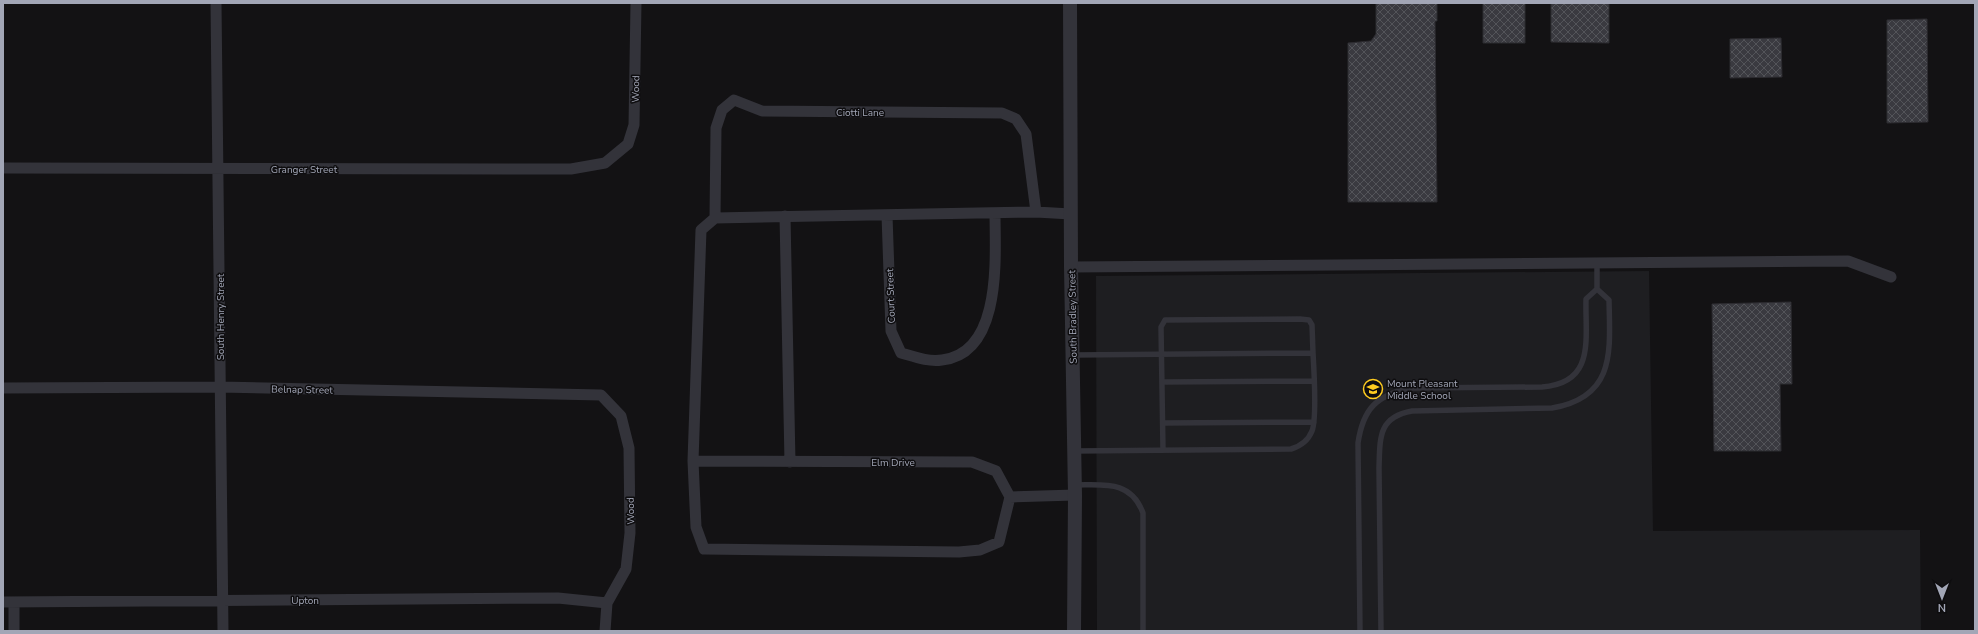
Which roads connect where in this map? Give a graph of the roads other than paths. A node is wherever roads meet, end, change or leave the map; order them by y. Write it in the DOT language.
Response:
graph roads {
  1 [pos="216,3"];
  2 [pos="636,3"];
  3 [pos="1070,3"];
  4 [pos="605,163"];
  5 [pos="3,168"];
  6 [pos="219,169"];
  7 [pos="1036,212"];
  8 [pos="995,213"];
  9 [pos="1071,214"];
  10 [pos="887,215"];
  11 [pos="785,216"];
  12 [pos="715,218"];
  13 [pos="1597,263"];
  14 [pos="1071,267"];
  15 [pos="1891,277"];
  16 [pos="1597,290"];
  17 [pos="1313,353"];
  18 [pos="1072,355"];
  19 [pos="1162,355"];
  20 [pos="1314,381"];
  21 [pos="1163,382"];
  22 [pos="220,387"];
  23 [pos="3,388"];
  24 [pos="601,395"];
  25 [pos="1314,422"];
  26 [pos="1163,423"];
  27 [pos="1163,450"];
  28 [pos="1074,451"];
  29 [pos="694,461"];
  30 [pos="790,462"];
  31 [pos="1075,490"];
  32 [pos="1010,497"];
  33 [pos="223,601"];
  34 [pos="8,602"];
  35 [pos="607,603"];
  36 [pos="14,631"];
  37 [pos="223,631"];
  38 [pos="605,631"];
  39 [pos="1074,631"];
  40 [pos="1143,631"];
  41 [pos="1360,631"];
  42 [pos="1381,631"];
  1 -- 6 [label="street, South Henry Street"];
  2 -- 4 [label="street, Wood"];
  3 -- 9 [label="street, South Bradley Street"];
  4 -- 6 [label="street, Granger Street"];
  5 -- 6 [label="street, Granger Street"];
  6 -- 22 [label="street, South Henry Street"];
  7 -- 8 [label="street"];
  7 -- 9 [label="street"];
  7 -- 12 [label="street, Ciotti Lane"];
  8 -- 10 [label="street"];
  8 -- 10 [label="street, Court Street"];
  9 -- 14 [label="street, South Bradley Street"];
  10 -- 11 [label="street"];
  11 -- 12 [label="street"];
  11 -- 30 [label="street"];
  12 -- 29 [label="street"];
  13 -- 14 [label="street"];
  13 -- 15 [label="street"];
  13 -- 16 [label="lane"];
  14 -- 18 [label="street, South Bradley Street"];
  16 -- 41 [label="lane"];
  16 -- 42 [label="lane"];
  17 -- 19 [label="lane"];
  17 -- 19 [label="lane"];
  17 -- 20 [label="lane"];
  18 -- 19 [label="lane"];
  18 -- 28 [label="street, South Bradley Street"];
  19 -- 21 [label="lane"];
  20 -- 21 [label="lane"];
  20 -- 25 [label="lane"];
  21 -- 26 [label="lane"];
  22 -- 23 [label="street, Belnap Street"];
  22 -- 24 [label="street, Belnap Street"];
  22 -- 33 [label="street, South Henry Street"];
  24 -- 35 [label="street, Wood"];
  25 -- 26 [label="lane"];
  25 -- 27 [label="lane"];
  26 -- 27 [label="lane"];
  27 -- 28 [label="lane"];
  28 -- 31 [label="street, South Bradley Street"];
  29 -- 30 [label="street, Elm Drive"];
  29 -- 32 [label="street"];
  30 -- 32 [label="street, Elm Drive"];
  31 -- 32 [label="street"];
  31 -- 39 [label="street, South Bradley Street"];
  31 -- 40 [label="lane"];
  33 -- 34 [label="street, Upton"];
  33 -- 35 [label="street, Upton"];
  33 -- 37 [label="street, South Henry Street"];
  34 -- 36 [label="street"];
  35 -- 38 [label="street, Wood"];
}
